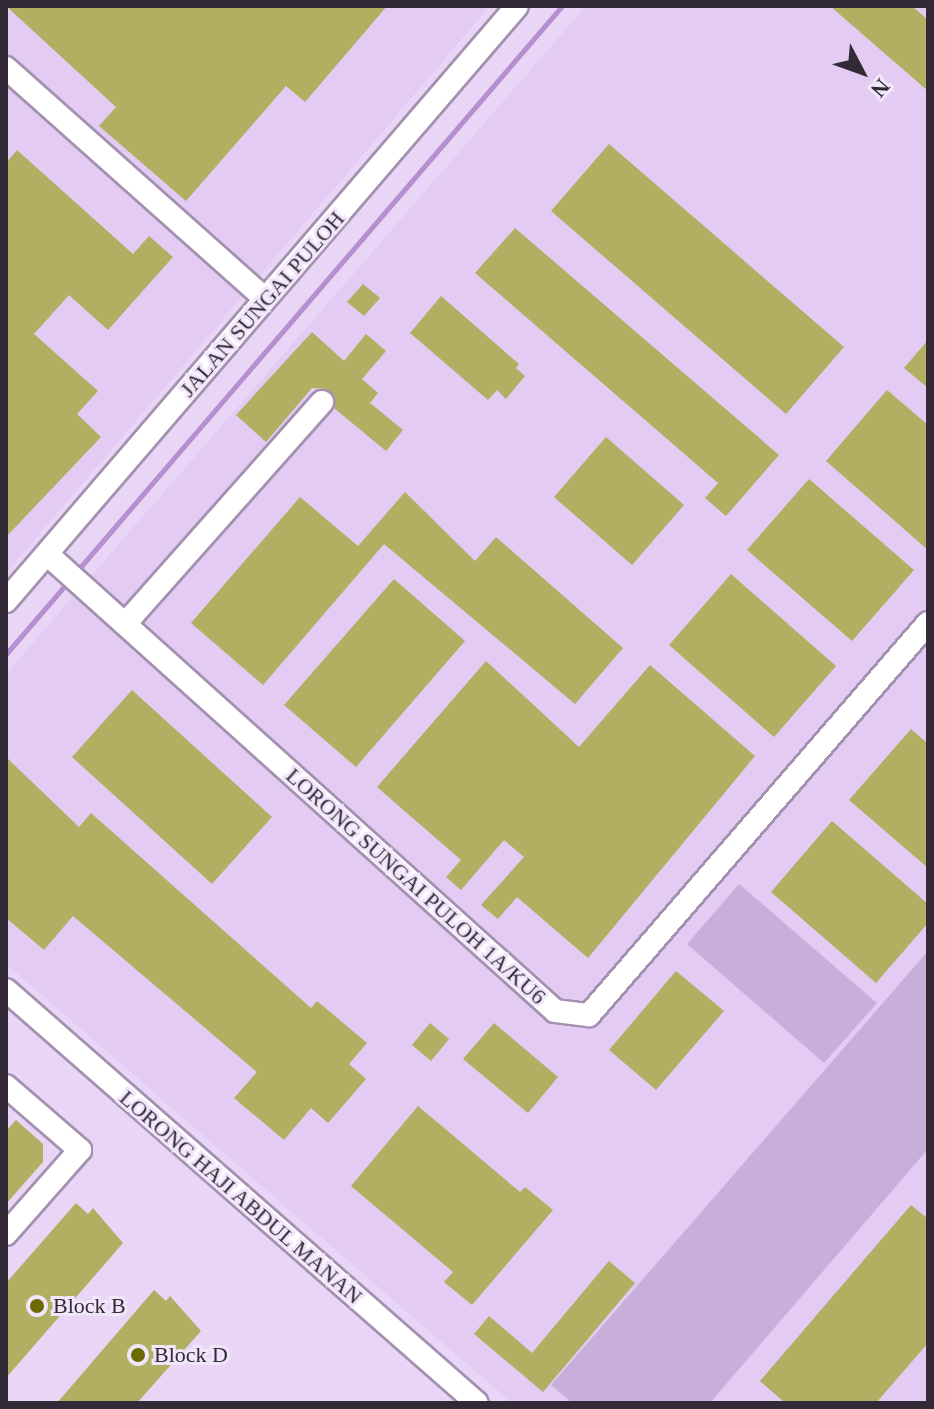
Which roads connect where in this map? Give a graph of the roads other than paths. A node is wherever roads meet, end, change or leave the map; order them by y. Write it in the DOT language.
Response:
graph roads {
  1 [pos="517,6"];
  2 [pos="6,68"];
  3 [pos="265,299"];
  4 [pos="322,402"];
  5 [pos="54,561"];
  6 [pos="6,601"];
  7 [pos="928,623"];
  8 [pos="125,624"];
  9 [pos="6,990"];
  10 [pos="16,1013"];
  11 [pos="6,1086"];
  12 [pos="6,1234"];
  13 [pos="477,1403"];
  1 -- 3 [label="street, JALAN SUNGAI PULOH"];
  2 -- 3 [label="street"];
  3 -- 5 [label="street, JALAN SUNGAI PULOH"];
  4 -- 8 [label="street"];
  5 -- 6 [label="street, JALAN SUNGAI PULOH"];
  5 -- 8 [label="street, LORONG SUNGAI PULOH 1A/KU6"];
  7 -- 8 [label="street, LORONG SUNGAI PULOH 1A/KU6"];
  9 -- 10 [label="street, LORONG HAJI ABDUL MANAN"];
  10 -- 13 [label="street, LORONG HAJI ABDUL MANAN"];
  11 -- 12 [label="street"];
}
